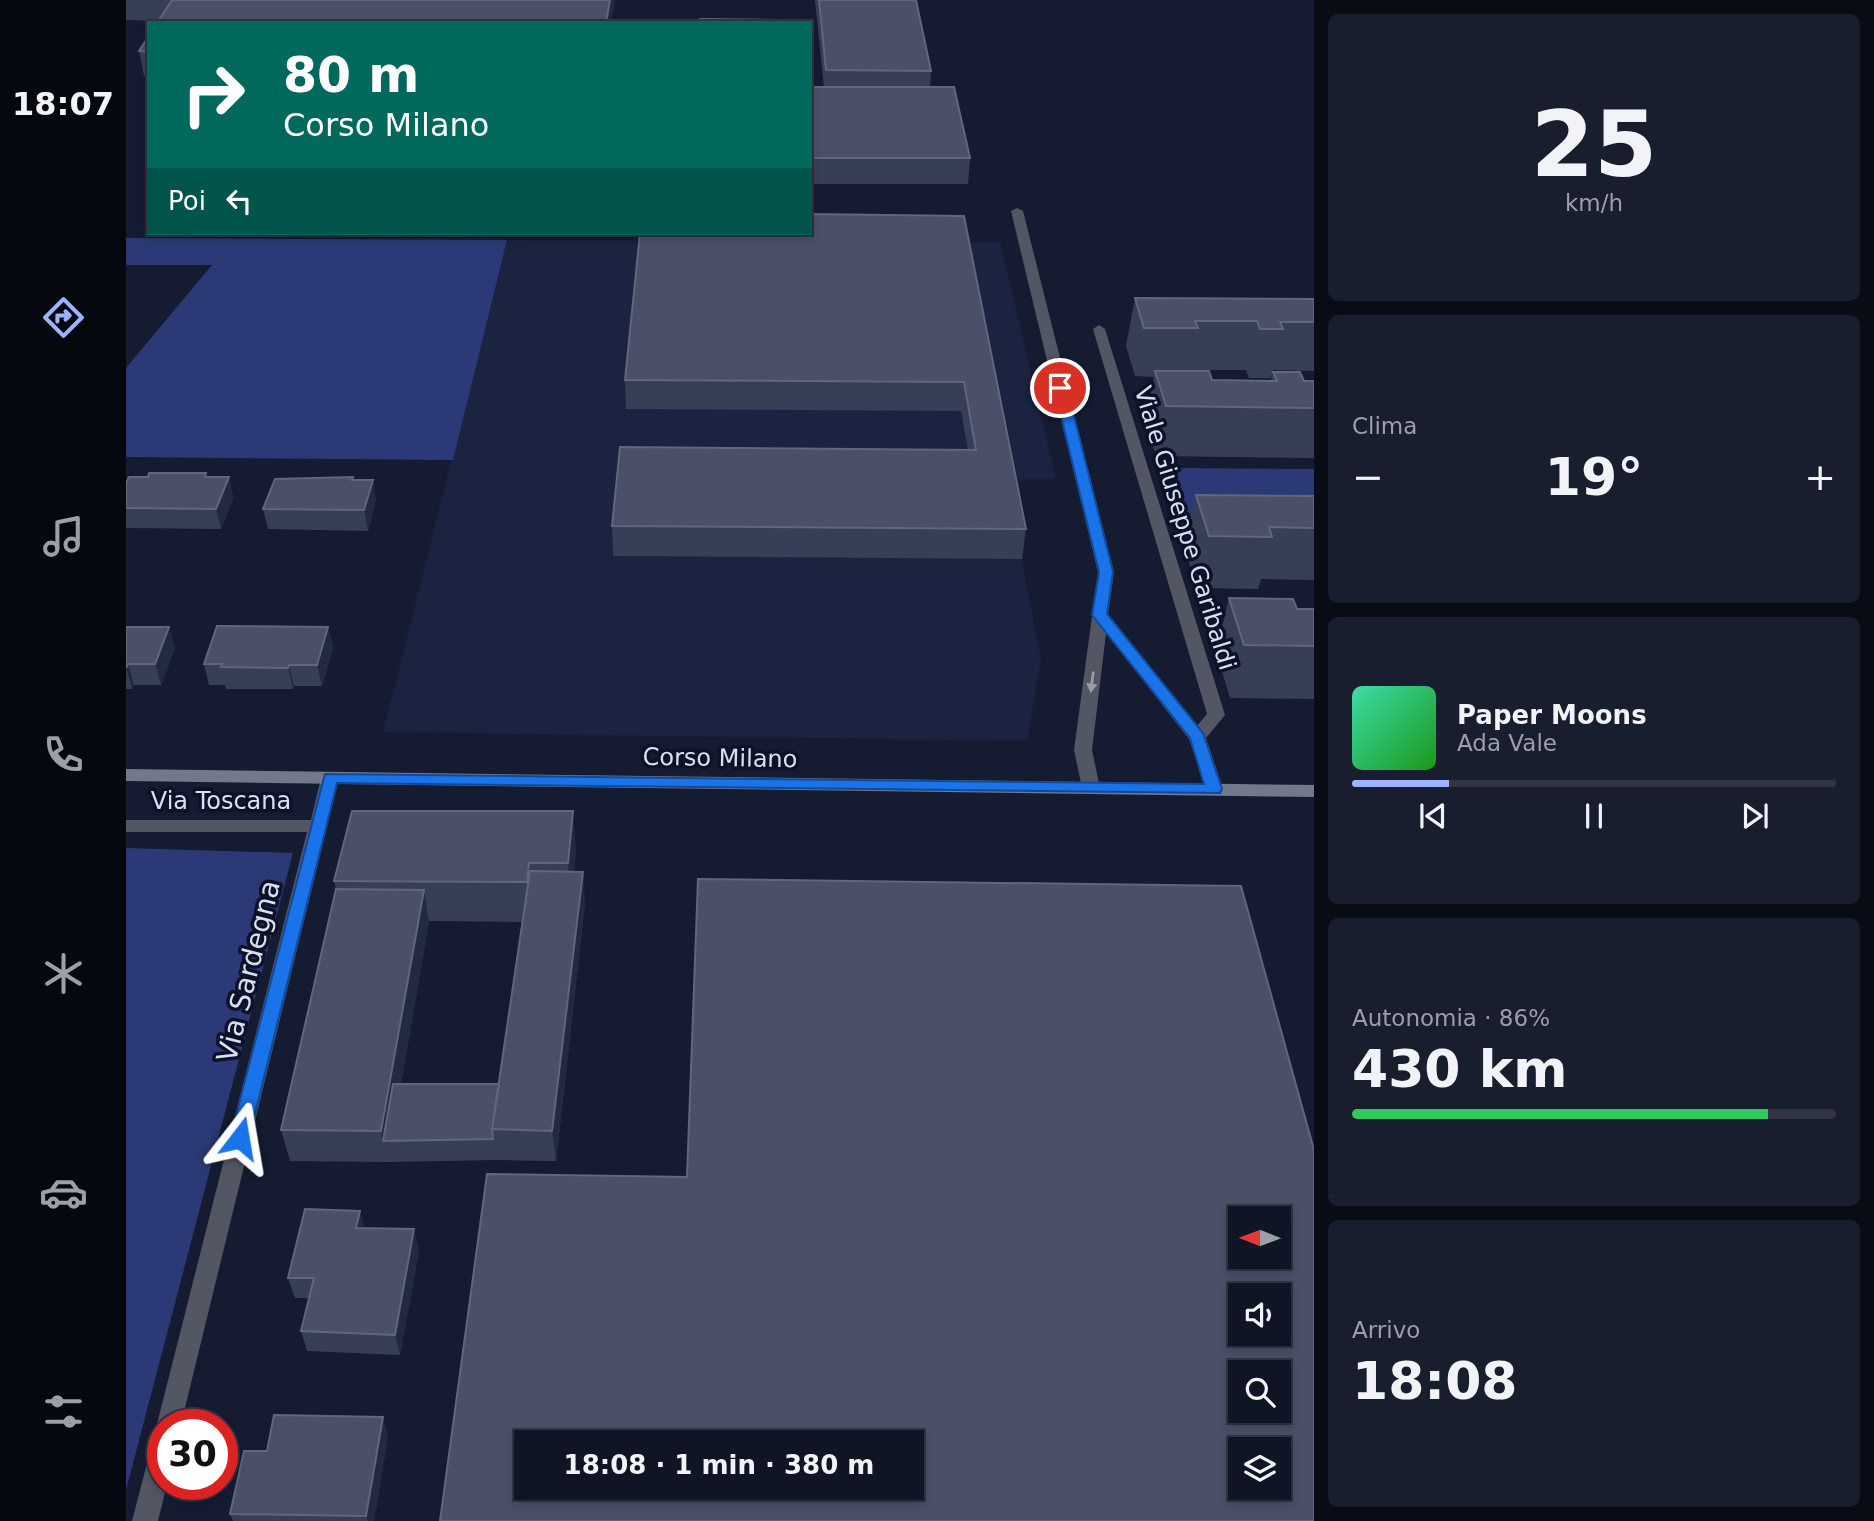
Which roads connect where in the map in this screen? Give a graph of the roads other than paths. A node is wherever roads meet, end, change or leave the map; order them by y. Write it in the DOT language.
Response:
graph roads {
  1 [pos="1017,211"];
  2 [pos="1099,329"];
  3 [pos="1100,615"];
  4 [pos="1197,737"];
  5 [pos="126,775"];
  6 [pos="330,778"];
  7 [pos="1091,788"];
  8 [pos="1214,789"];
  9 [pos="1314,791"];
  10 [pos="126,826"];
  11 [pos="317,826"];
  12 [pos="173,1409"];
  13 [pos="150,1500"];
  14 [pos="145,1521"];
  1 -- 3 [label="street"];
  2 -- 4 [label="street, Viale Giuseppe Garibaldi"];
  3 -- 4 [label="street"];
  3 -- 7 [label="street, one-way"];
  4 -- 8 [label="street"];
  5 -- 6 [label="main road, Corso Milano"];
  6 -- 7 [label="main road, Corso Milano"];
  6 -- 11 [label="street, Via Sardegna"];
  7 -- 8 [label="main road, Corso Milano"];
  8 -- 9 [label="main road, Corso Milano"];
  10 -- 11 [label="street, Via Toscana"];
  11 -- 12 [label="street, Via Sardegna"];
  13 -- 14 [label="street"];
}
